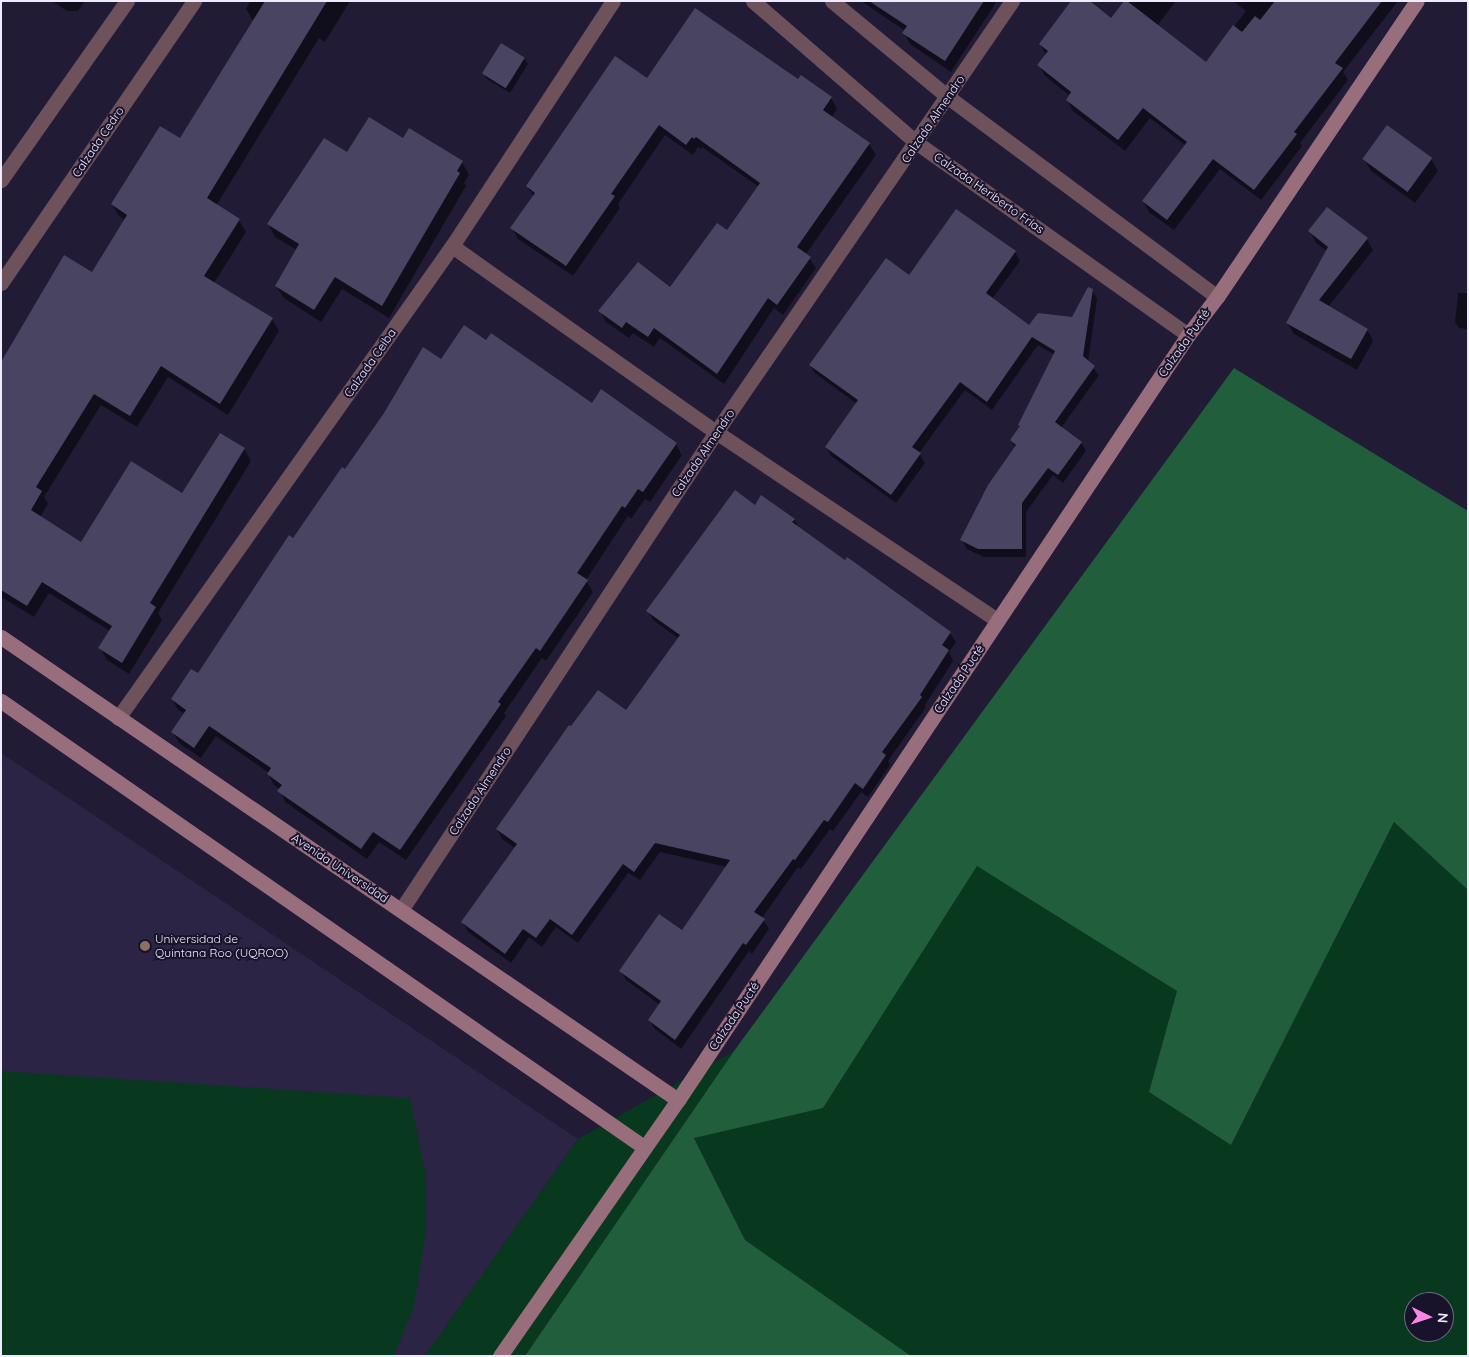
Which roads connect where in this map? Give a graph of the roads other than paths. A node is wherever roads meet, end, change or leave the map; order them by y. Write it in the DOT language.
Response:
graph roads {
  1 [pos="127,1"];
  2 [pos="194,1"];
  3 [pos="613,1"];
  4 [pos="753,1"];
  5 [pos="832,1"];
  6 [pos="1012,1"];
  7 [pos="1417,1"];
  8 [pos="948,97"];
  9 [pos="917,142"];
  10 [pos="1,180"];
  11 [pos="452,246"];
  12 [pos="1,283"];
  13 [pos="1217,297"];
  14 [pos="1188,335"];
  15 [pos="716,432"];
  16 [pos="998,621"];
  17 [pos="1,637"];
  18 [pos="1,701"];
  19 [pos="118,718"];
  20 [pos="401,910"];
  21 [pos="678,1100"];
  22 [pos="644,1147"];
  23 [pos="500,1356"];
  1 -- 10 [label="street"];
  2 -- 12 [label="street, Calzada Cedro"];
  3 -- 11 [label="street, Calzada Ceiba"];
  4 -- 9 [label="street, Calzada Heriberto Frías"];
  5 -- 8 [label="street"];
  6 -- 8 [label="street, Calzada Almendro"];
  7 -- 13 [label="street, Calzada Pucté"];
  8 -- 9 [label="street, Calzada Almendro"];
  8 -- 13 [label="street"];
  9 -- 14 [label="street, Calzada Heriberto Frías"];
  9 -- 15 [label="street, Calzada Almendro"];
  11 -- 15 [label="street"];
  11 -- 19 [label="street, Calzada Ceiba"];
  13 -- 14 [label="street, Calzada Pucté"];
  14 -- 16 [label="street, Calzada Pucté"];
  15 -- 16 [label="street"];
  15 -- 20 [label="street, Calzada Almendro"];
  16 -- 21 [label="street, Calzada Pucté"];
  17 -- 19 [label="street, Avenida Universidad"];
  18 -- 22 [label="street"];
  19 -- 20 [label="street, Avenida Universidad"];
  20 -- 21 [label="street, Avenida Universidad"];
  21 -- 22 [label="street, Calzada Pucté"];
  22 -- 23 [label="street, Calzada Pucté"];
}
